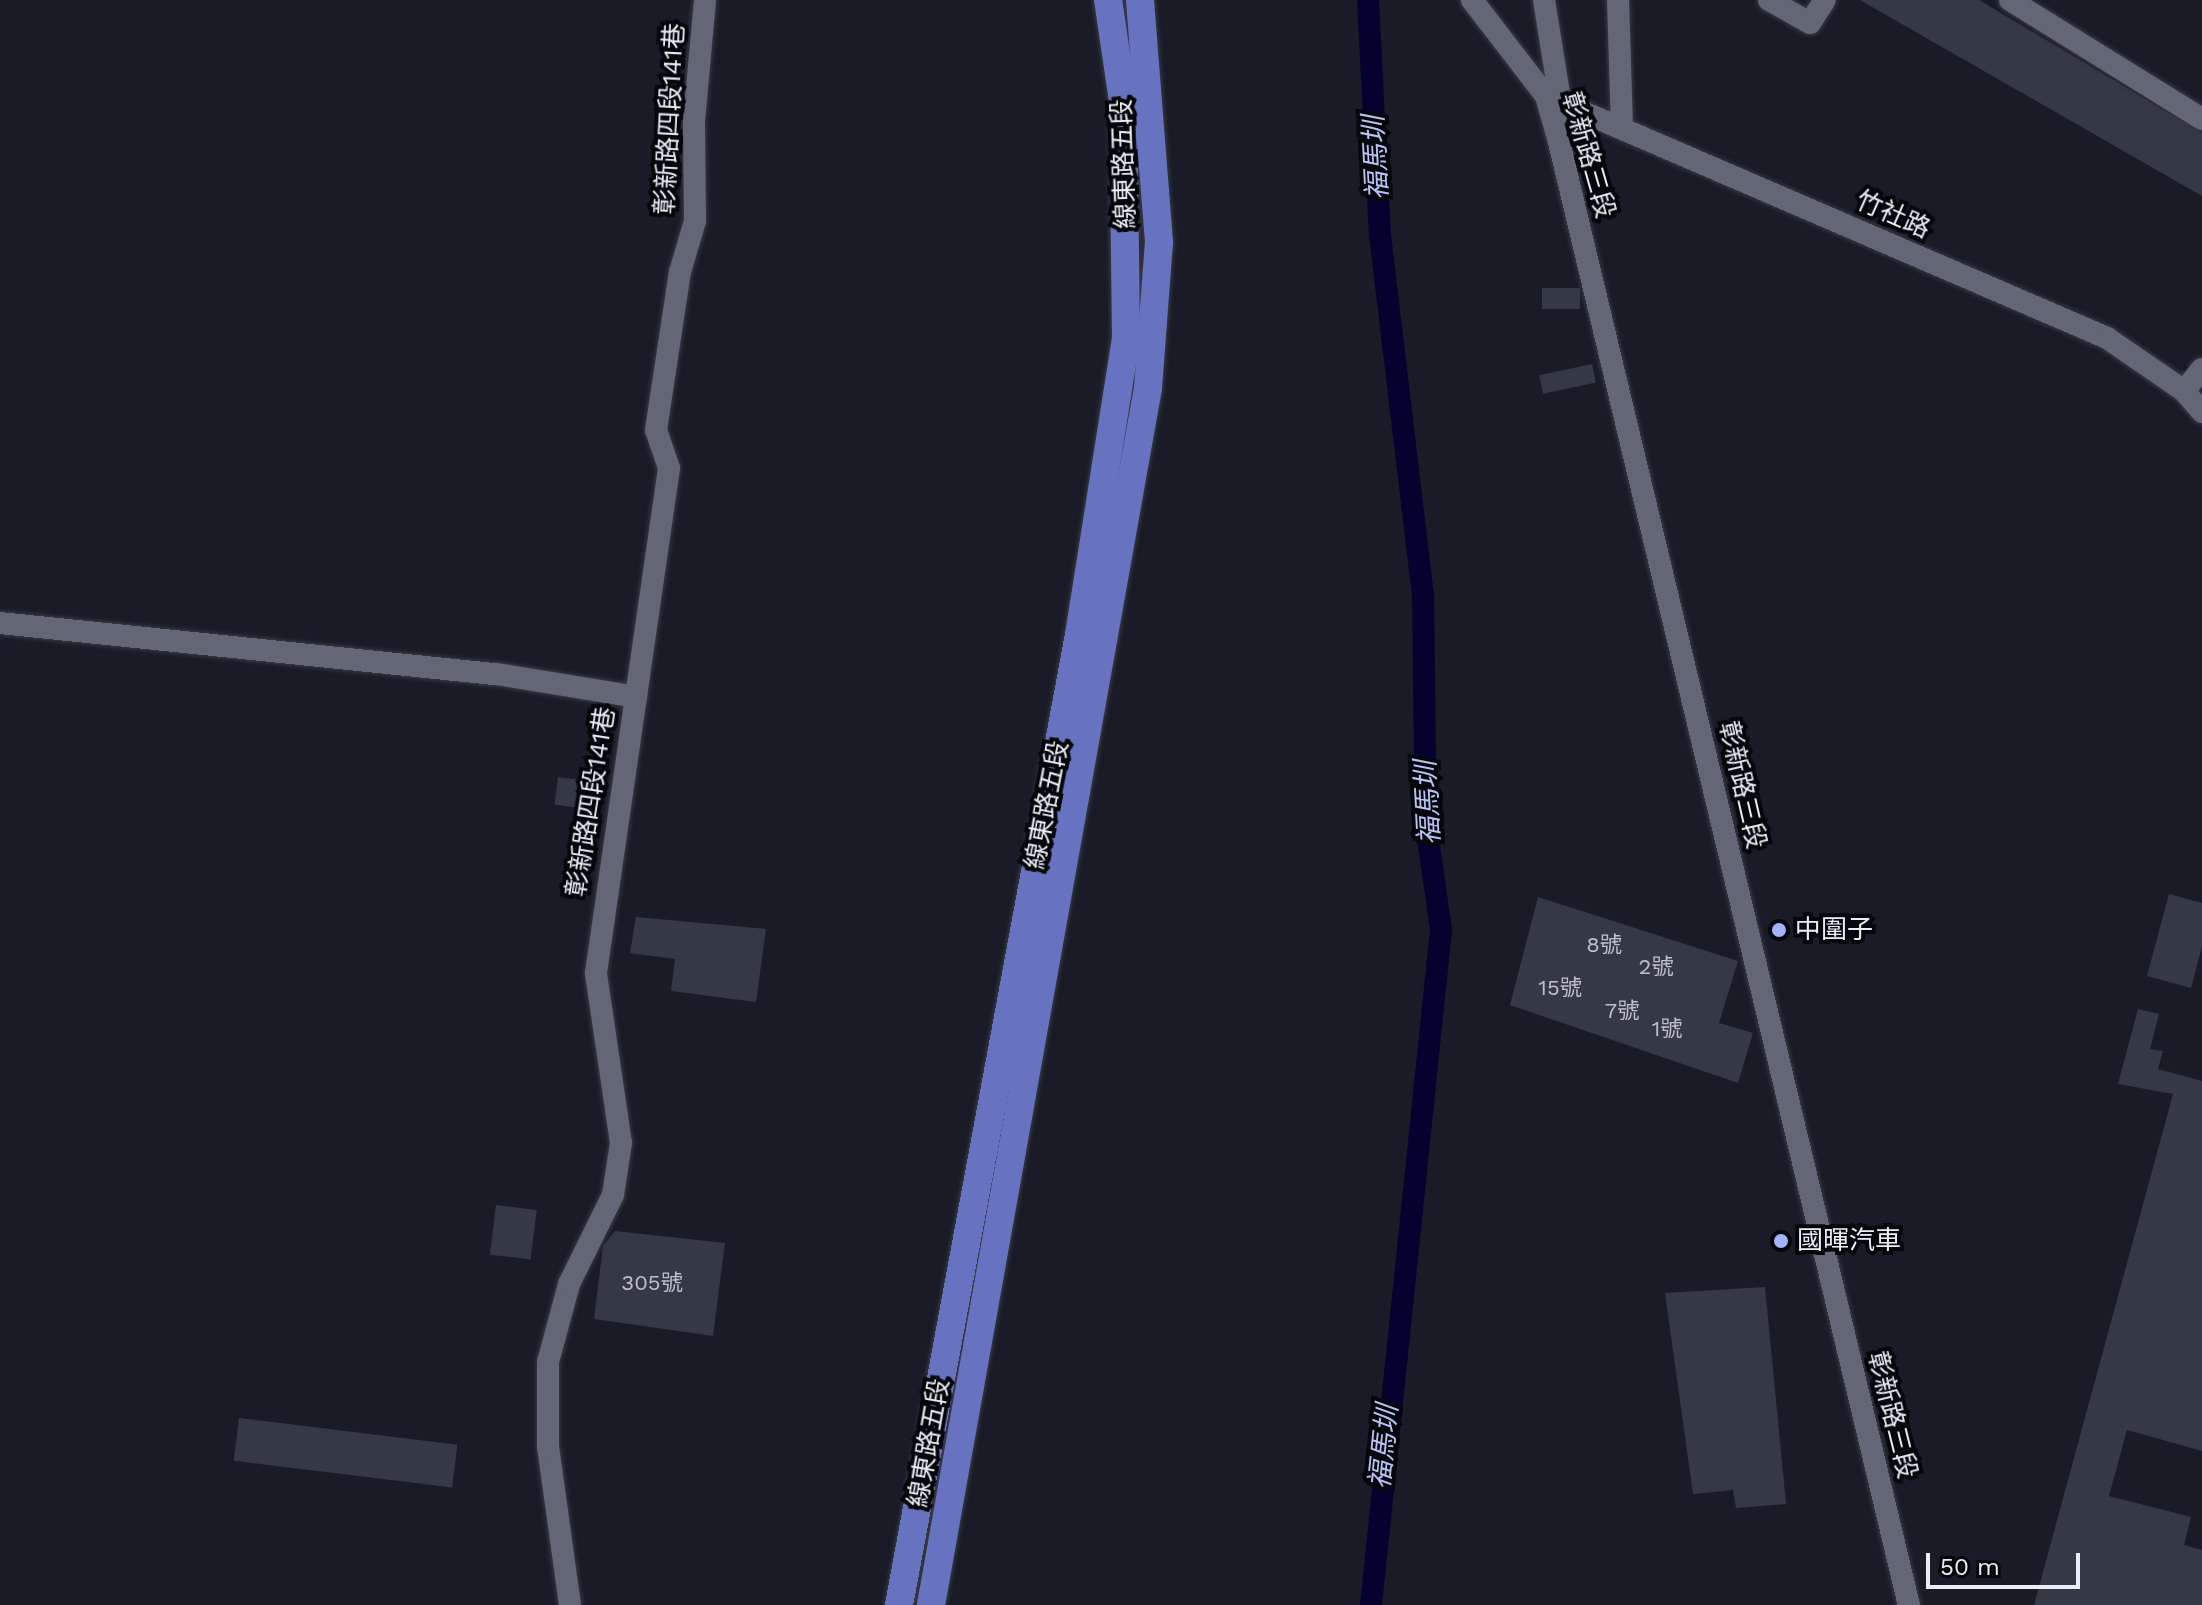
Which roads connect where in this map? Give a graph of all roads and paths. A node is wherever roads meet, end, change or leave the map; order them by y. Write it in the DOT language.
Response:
graph roads {
  1 [pos="705,0"];
  2 [pos="1108,0"];
  3 [pos="1140,0"];
  4 [pos="1472,0"];
  5 [pos="1544,0"];
  6 [pos="1618,0"];
  7 [pos="1769,0"];
  8 [pos="1825,0"];
  9 [pos="2010,0"];
  10 [pos="1554,100"];
  11 [pos="2202,119"];
  12 [pos="1622,128"];
  13 [pos="2202,369"];
  14 [pos="2184,391"];
  15 [pos="2202,412"];
  16 [pos="0,623"];
  17 [pos="636,697"];
  18 [pos="570,1605"];
  19 [pos="899,1605"];
  20 [pos="931,1605"];
  21 [pos="1909,1605"];
  1 -- 17 [label="street, 彰新路四段141巷"];
  2 -- 19 [label="main road, 線東路五段"];
  3 -- 20 [label="main road, 線東路五段"];
  4 -- 10 [label="street, 彰新路三段"];
  5 -- 10 [label="street, 彰新路三段"];
  6 -- 12 [label="street"];
  7 -- 8 [label="street"];
  9 -- 11 [label="street"];
  10 -- 12 [label="street, 竹社路"];
  10 -- 21 [label="street, 彰新路三段"];
  12 -- 14 [label="street, 竹社路"];
  13 -- 14 [label="street"];
  14 -- 15 [label="street, 竹社路"];
  16 -- 17 [label="street"];
  17 -- 18 [label="street, 彰新路四段141巷"];
}
